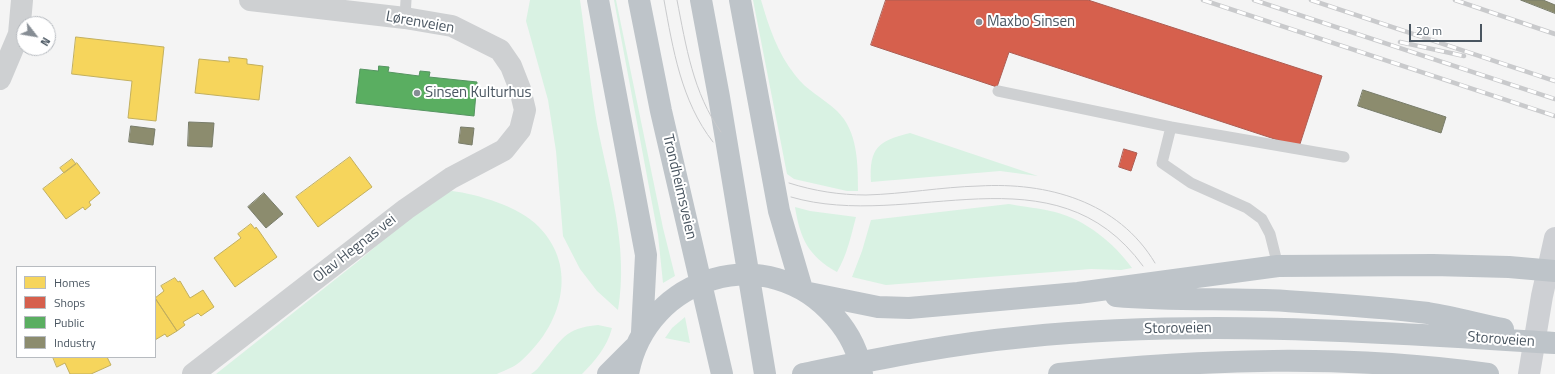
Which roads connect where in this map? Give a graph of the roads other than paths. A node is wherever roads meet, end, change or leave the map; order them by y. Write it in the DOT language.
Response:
graph roads {
  1 [pos="22,0"];
  2 [pos="250,0"];
  3 [pos="598,0"];
  4 [pos="639,0"];
  5 [pos="701,0"];
  6 [pos="740,0"];
  7 [pos="406,9"];
  8 [pos="0,79"];
  9 [pos="998,91"];
  10 [pos="1171,127"];
  11 [pos="520,130"];
  12 [pos="1344,156"];
  13 [pos="1555,238"];
  14 [pos="1278,266"];
  15 [pos="1551,271"];
  16 [pos="806,291"];
  17 [pos="1078,293"];
  18 [pos="639,339"];
  19 [pos="1555,340"];
  20 [pos="1555,343"];
  21 [pos="192,374"];
  22 [pos="608,374"];
  23 [pos="628,374"];
  24 [pos="722,374"];
  25 [pos="765,374"];
  26 [pos="803,374"];
  27 [pos="862,374"];
  28 [pos="1059,374"];
  29 [pos="1488,374"];
  30 [pos="1529,374"];
  1 -- 8 [label="street"];
  2 -- 7 [label="street, Lørenveien"];
  3 -- 18 [label="highway"];
  4 -- 24 [label="highway, Trondheimsveien"];
  5 -- 25 [label="highway"];
  6 -- 16 [label="highway"];
  7 -- 11 [label="street, Lørenveien"];
  9 -- 10 [label="lane"];
  10 -- 12 [label="lane"];
  10 -- 14 [label="lane"];
  11 -- 21 [label="street, Olav Hegnas vei"];
  13 -- 15 [label="street"];
  14 -- 15 [label="highway"];
  14 -- 17 [label="highway"];
  15 -- 30 [label="street"];
  16 -- 17 [label="highway"];
  16 -- 18 [label="highway"];
  16 -- 27 [label="highway"];
  17 -- 19 [label="highway"];
  18 -- 22 [label="highway"];
  18 -- 23 [label="highway"];
  20 -- 26 [label="highway, Storoveien"];
  28 -- 29 [label="highway"];
}
